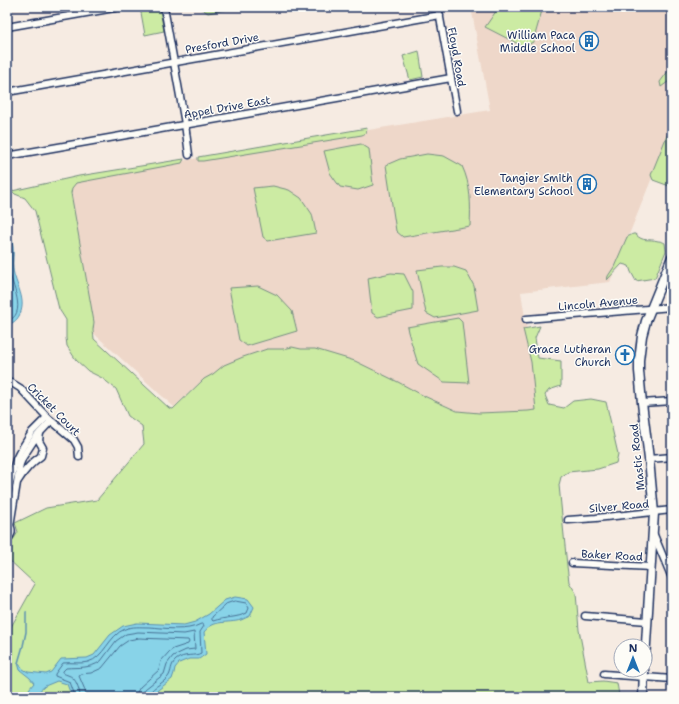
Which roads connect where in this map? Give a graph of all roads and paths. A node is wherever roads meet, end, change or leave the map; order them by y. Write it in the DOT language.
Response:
graph roads {
  1 [pos="120,7"];
  2 [pos="164,7"];
  3 [pos="438,7"];
  4 [pos="440,15"];
  5 [pos="7,27"];
  6 [pos="174,62"];
  7 [pos="451,78"];
  8 [pos="7,92"];
  9 [pos="457,111"];
  10 [pos="185,124"];
  11 [pos="189,155"];
  12 [pos="7,156"];
  13 [pos="672,257"];
  14 [pos="672,307"];
  15 [pos="650,308"];
  16 [pos="526,319"];
  17 [pos="7,380"];
  18 [pos="672,401"];
  19 [pos="642,403"];
  20 [pos="49,419"];
  21 [pos="33,440"];
  22 [pos="79,457"];
  23 [pos="672,457"];
  24 [pos="649,459"];
  25 [pos="17,482"];
  26 [pos="7,509"];
  27 [pos="672,510"];
  28 [pos="654,512"];
  29 [pos="568,520"];
  30 [pos="9,524"];
  31 [pos="653,533"];
  32 [pos="7,539"];
  33 [pos="572,563"];
  34 [pos="651,567"];
  35 [pos="671,570"];
  36 [pos="672,578"];
  37 [pos="585,616"];
  38 [pos="647,621"];
  39 [pos="646,638"];
  40 [pos="604,674"];
  41 [pos="613,674"];
  42 [pos="653,676"];
  43 [pos="644,678"];
  44 [pos="672,679"];
  45 [pos="644,697"];
  1 -- 5 [label="street"];
  2 -- 6 [label="street"];
  3 -- 4 [label="street, Floyd Road"];
  4 -- 6 [label="street, Presford Drive"];
  4 -- 7 [label="street, Floyd Road"];
  6 -- 8 [label="street, Presford Drive"];
  6 -- 10 [label="street"];
  7 -- 9 [label="street, Floyd Road"];
  7 -- 10 [label="street, Appel Drive East"];
  10 -- 11 [label="street"];
  10 -- 12 [label="street, Appel Drive East"];
  13 -- 15 [label="main road, Mastic Road"];
  14 -- 15 [label="street, Lincoln Avenue"];
  15 -- 16 [label="street, Lincoln Avenue"];
  15 -- 19 [label="main road, Mastic Road"];
  17 -- 20 [label="street, Cricket Court"];
  18 -- 19 [label="street"];
  19 -- 24 [label="main road, Mastic Road"];
  20 -- 21 [label="street"];
  20 -- 21 [label="street"];
  20 -- 22 [label="street, Cricket Court"];
  21 -- 25 [label="street"];
  21 -- 25 [label="street"];
  21 -- 26 [label="street"];
  23 -- 24 [label="street"];
  24 -- 28 [label="main road, Mastic Road"];
  25 -- 30 [label="street"];
  27 -- 28 [label="street, Silver Road"];
  28 -- 29 [label="street, Silver Road"];
  28 -- 31 [label="main road, Mastic Road"];
  30 -- 32 [label="street"];
  31 -- 34 [label="main road, Mastic Road"];
  31 -- 35 [label="street"];
  33 -- 34 [label="street, Baker Road"];
  34 -- 38 [label="main road, Mastic Road"];
  35 -- 36 [label="street"];
  37 -- 38 [label="street"];
  38 -- 39 [label="main road, Mastic Road"];
  40 -- 41 [label="street"];
  42 -- 44 [label="street"];
  43 -- 45 [label="main road"];
}
